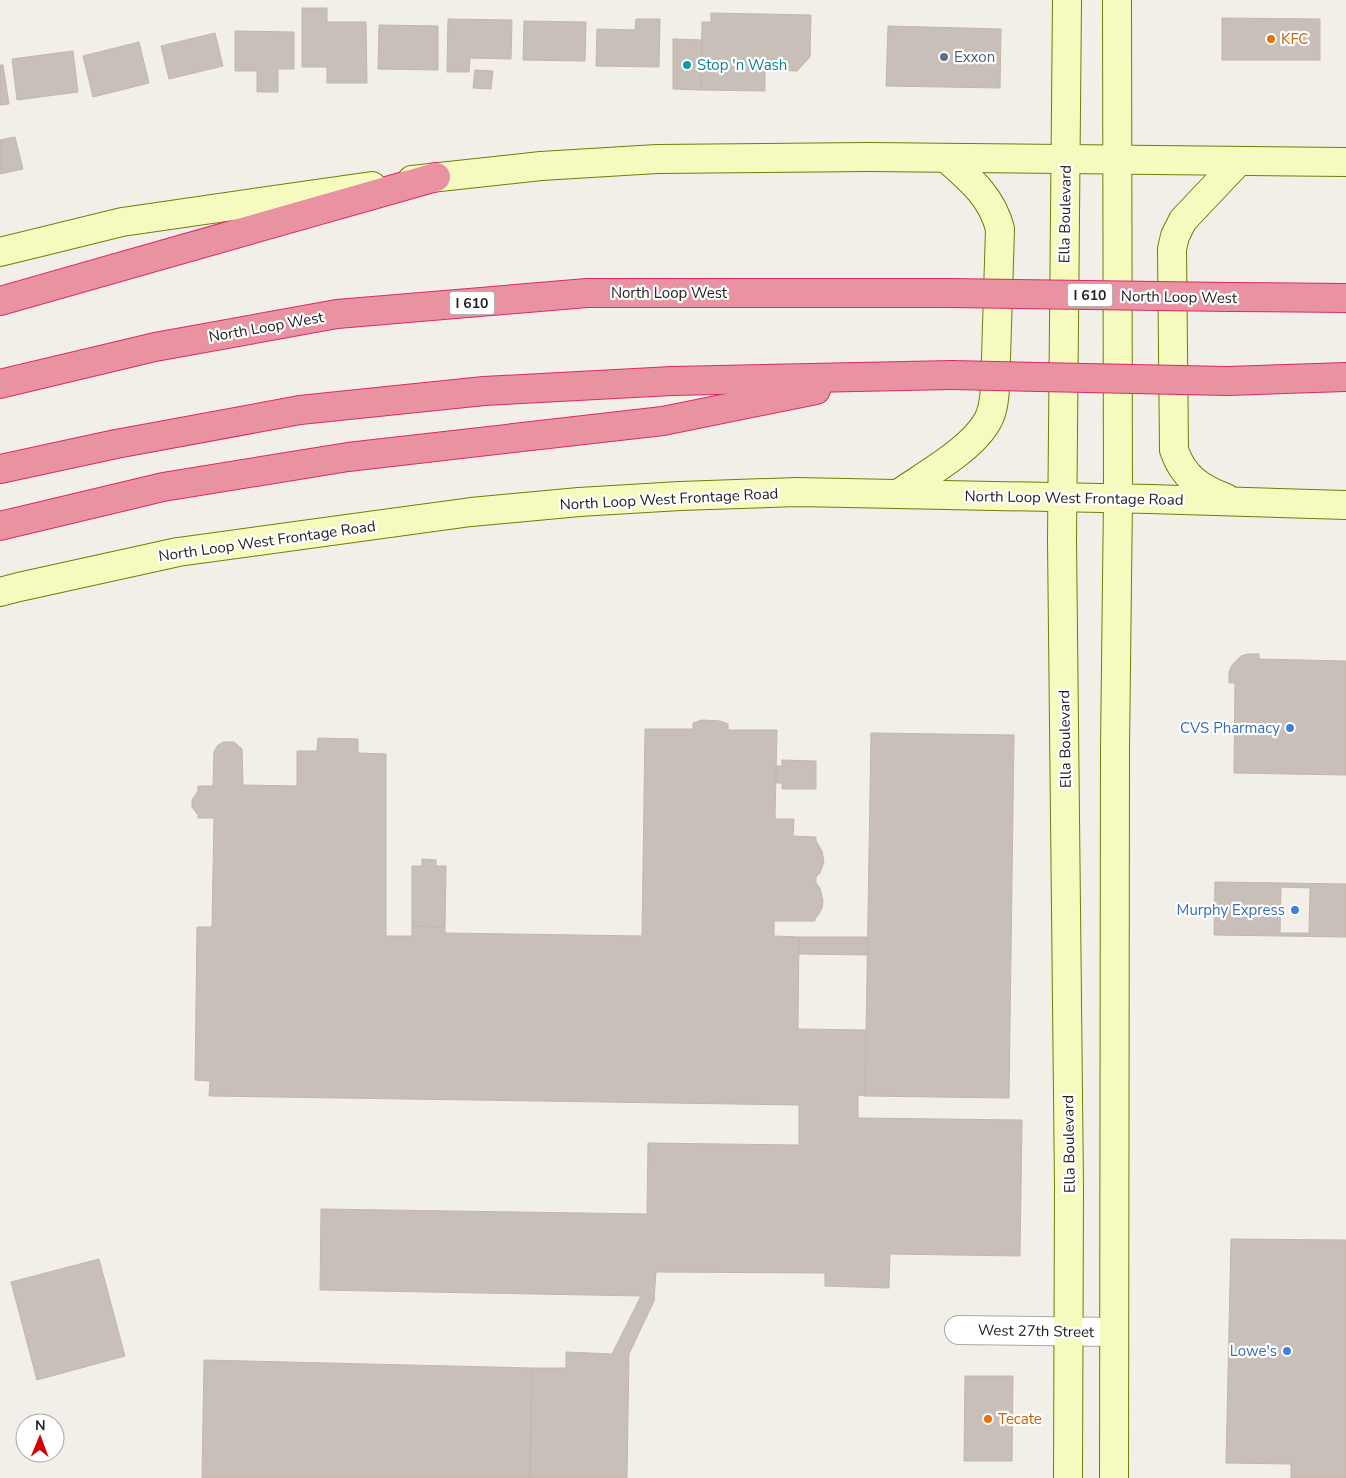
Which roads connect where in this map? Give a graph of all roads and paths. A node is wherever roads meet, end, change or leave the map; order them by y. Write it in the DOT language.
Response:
graph roads {
  1 [pos="1067,0"];
  2 [pos="1117,0"];
  3 [pos="946,158"];
  4 [pos="1066,159"];
  5 [pos="1118,159"];
  6 [pos="1239,161"];
  7 [pos="1346,162"];
  8 [pos="436,177"];
  9 [pos="0,252"];
  10 [pos="1346,298"];
  11 [pos="0,301"];
  12 [pos="886,376"];
  13 [pos="1346,377"];
  14 [pos="0,384"];
  15 [pos="0,469"];
  16 [pos="898,494"];
  17 [pos="1062,497"];
  18 [pos="1118,499"];
  19 [pos="1235,502"];
  20 [pos="1346,505"];
  21 [pos="0,526"];
  22 [pos="0,592"];
  23 [pos="959,1330"];
  24 [pos="1069,1332"];
  25 [pos="1114,1332"];
  26 [pos="1068,1478"];
  27 [pos="1114,1478"];
  1 -- 4 [label="main road, Ella Boulevard"];
  2 -- 5 [label="main road"];
  3 -- 4 [label="main road"];
  3 -- 8 [label="main road"];
  3 -- 16 [label="main road"];
  4 -- 5 [label="main road"];
  4 -- 17 [label="main road, Ella Boulevard"];
  5 -- 6 [label="main road"];
  5 -- 18 [label="main road"];
  6 -- 7 [label="main road"];
  6 -- 19 [label="main road"];
  8 -- 9 [label="main road"];
  8 -- 11 [label="highway"];
  10 -- 14 [label="highway, North Loop West / I 610, bridge"];
  12 -- 13 [label="highway, bridge"];
  12 -- 15 [label="highway"];
  12 -- 21 [label="highway"];
  16 -- 17 [label="main road, North Loop West Frontage Road"];
  16 -- 22 [label="main road, North Loop West Frontage Road"];
  17 -- 18 [label="main road, North Loop West Frontage Road"];
  17 -- 24 [label="main road, Ella Boulevard"];
  18 -- 19 [label="main road, North Loop West Frontage Road"];
  18 -- 25 [label="main road"];
  19 -- 20 [label="main road, North Loop West Frontage Road"];
  23 -- 24 [label="street, West 27th Street"];
  24 -- 25 [label="street, West 27th Street"];
  24 -- 26 [label="main road, Ella Boulevard"];
  25 -- 27 [label="main road"];
}
